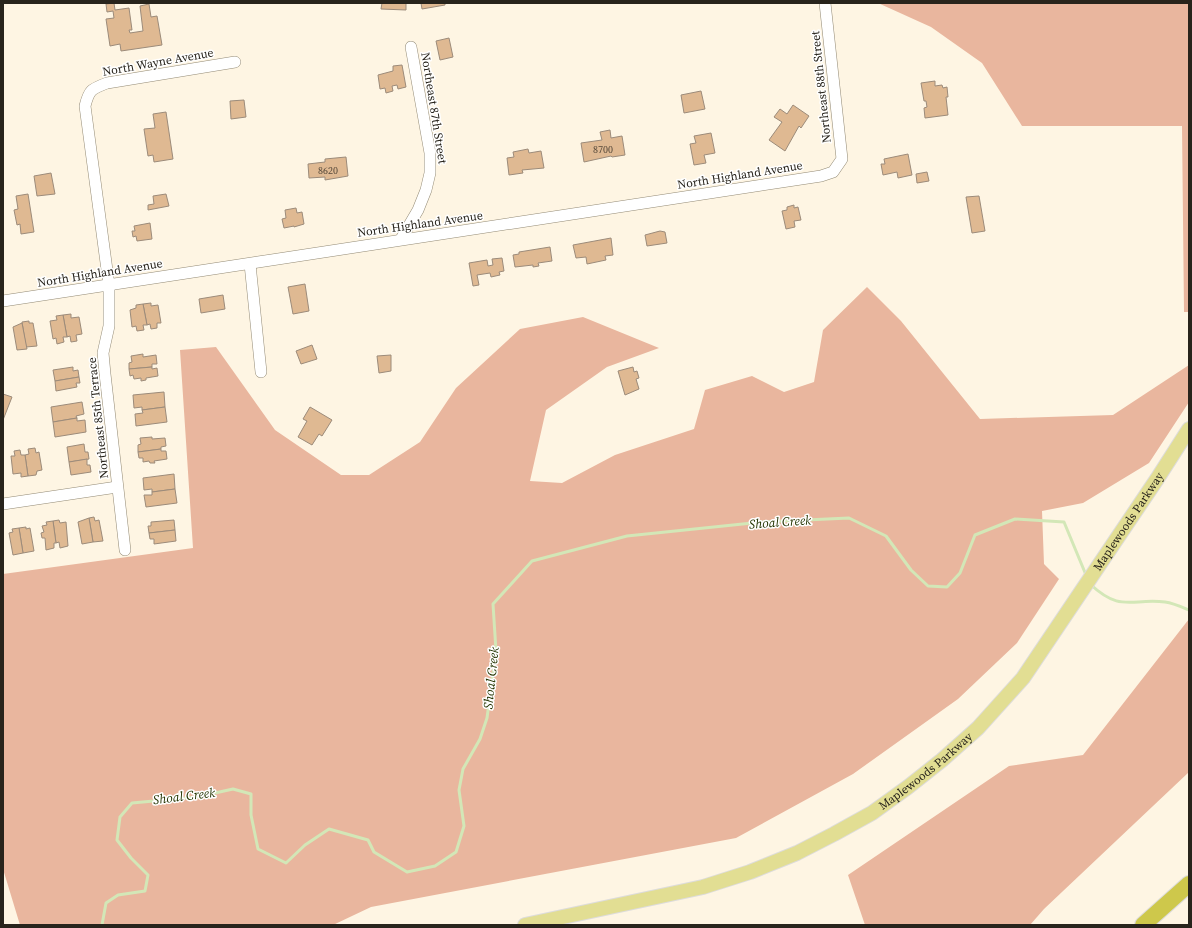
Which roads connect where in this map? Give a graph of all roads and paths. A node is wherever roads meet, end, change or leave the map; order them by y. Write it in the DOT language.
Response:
graph roads {
  1 [pos="825,3"];
  2 [pos="411,47"];
  3 [pos="236,62"];
  4 [pos="88,93"];
  5 [pos="838,166"];
  6 [pos="401,239"];
  7 [pos="250,264"];
  8 [pos="109,285"];
  9 [pos="3,301"];
  10 [pos="261,372"];
  11 [pos="1189,429"];
  12 [pos="118,486"];
  13 [pos="4,501"];
  14 [pos="125,550"];
  15 [pos="1189,884"];
  16 [pos="525,925"];
  17 [pos="1143,925"];
  1 -- 5 [label="street, Northeast 88th Street"];
  2 -- 6 [label="street, Northeast 87th Street"];
  3 -- 4 [label="street, North Wayne Avenue"];
  4 -- 8 [label="street, Northeast 85th Terrace"];
  5 -- 6 [label="street, North Highland Avenue"];
  6 -- 7 [label="street, North Highland Avenue"];
  7 -- 8 [label="street, North Highland Avenue"];
  7 -- 10 [label="street"];
  8 -- 9 [label="street, North Highland Avenue"];
  8 -- 12 [label="street, Northeast 85th Terrace"];
  11 -- 16 [label="main road, Maplewoods Parkway"];
  12 -- 13 [label="street"];
  12 -- 14 [label="street, Northeast 85th Terrace"];
  15 -- 17 [label="highway"];
}
